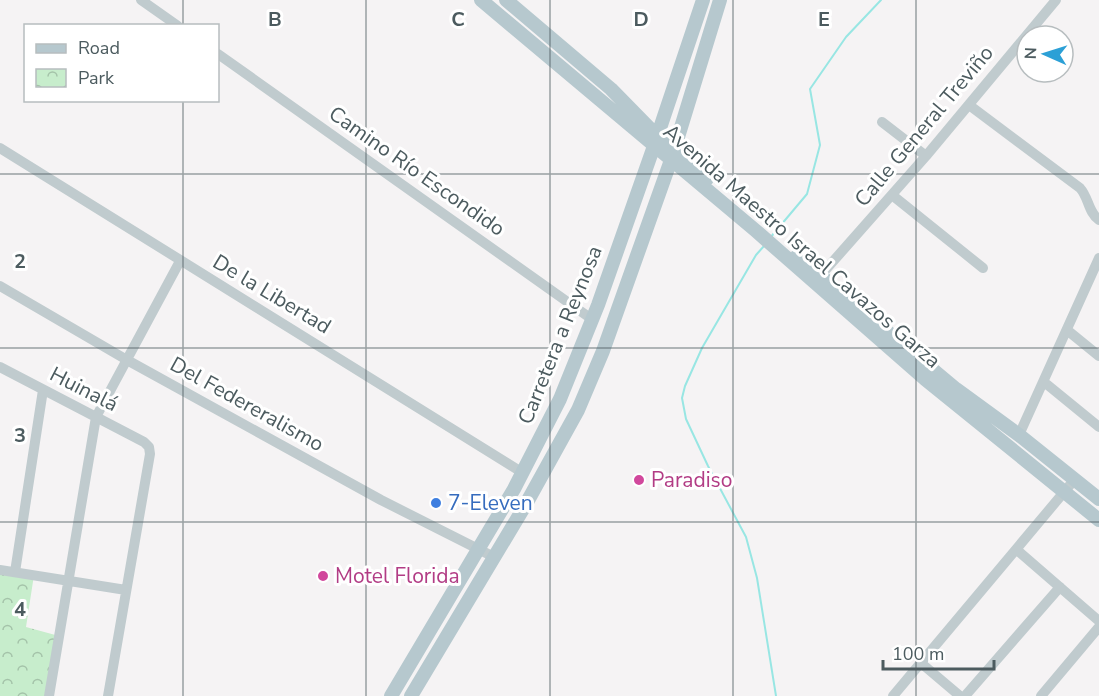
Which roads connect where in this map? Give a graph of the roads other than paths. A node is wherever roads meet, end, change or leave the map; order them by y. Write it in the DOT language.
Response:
graph roads {
  1 [pos="141,0"];
  2 [pos="481,0"];
  3 [pos="506,0"];
  4 [pos="703,0"];
  5 [pos="720,0"];
  6 [pos="729,0"];
  7 [pos="1056,0"];
  8 [pos="712,22"];
  9 [pos="174,24"];
  10 [pos="219,55"];
  11 [pos="670,95"];
  12 [pos="969,105"];
  13 [pos="633,110"];
  14 [pos="882,122"];
  15 [pos="656,141"];
  16 [pos="0,148"];
  17 [pos="673,155"];
  18 [pos="926,156"];
  19 [pos="639,189"];
  20 [pos="892,195"];
  21 [pos="1099,220"];
  22 [pos="780,247"];
  23 [pos="1099,258"];
  24 [pos="180,261"];
  25 [pos="983,268"];
  26 [pos="821,275"];
  27 [pos="1090,277"];
  28 [pos="1099,285"];
  29 [pos="0,286"];
  30 [pos="593,320"];
  31 [pos="1067,330"];
  32 [pos="603,351"];
  33 [pos="1099,356"];
  34 [pos="127,360"];
  35 [pos="0,367"];
  36 [pos="1044,382"];
  37 [pos="43,390"];
  38 [pos="96,417"];
  39 [pos="1099,427"];
  40 [pos="1019,435"];
  41 [pos="523,473"];
  42 [pos="1075,479"];
  43 [pos="1066,492"];
  44 [pos="1099,499"];
  45 [pos="1099,520"];
  46 [pos="478,550"];
  47 [pos="1017,550"];
  48 [pos="494,558"];
  49 [pos="0,570"];
  50 [pos="15,572"];
  51 [pos="69,580"];
  52 [pos="1060,587"];
  53 [pos="126,590"];
  54 [pos="1099,621"];
  55 [pos="1099,627"];
  56 [pos="921,663"];
  57 [pos="49,696"];
  58 [pos="108,696"];
  59 [pos="391,696"];
  60 [pos="411,696"];
  61 [pos="893,696"];
  62 [pos="960,696"];
  63 [pos="965,696"];
  64 [pos="1041,696"];
  1 -- 9 [label="street"];
  2 -- 15 [label="main road, Avenida Maestro Israel Cavazos Garza"];
  3 -- 13 [label="main road, Avenida Maestro Israel Cavazos Garza"];
  4 -- 11 [label="main road, Carretera a Reynosa"];
  5 -- 8 [label="main road, Carretera a Reynosa"];
  6 -- 8 [label="main road"];
  7 -- 12 [label="street, Calle General Treviño"];
  8 -- 17 [label="main road, Carretera a Reynosa"];
  10 -- 30 [label="street, Camino Río Escondido"];
  11 -- 13 [label="main road"];
  11 -- 15 [label="main road, Carretera a Reynosa"];
  12 -- 18 [label="street, Calle General Treviño"];
  12 -- 21 [label="street"];
  13 -- 15 [label="main road, Avenida Maestro Israel Cavazos Garza"];
  14 -- 18 [label="street"];
  15 -- 17 [label="main road, Avenida Maestro Israel Cavazos Garza"];
  15 -- 19 [label="main road, Carretera a Reynosa"];
  16 -- 24 [label="street, De la Libertad"];
  17 -- 22 [label="main road, Avenida Maestro Israel Cavazos Garza"];
  17 -- 32 [label="main road, Carretera a Reynosa"];
  18 -- 20 [label="street, Calle General Treviño"];
  19 -- 30 [label="main road, Carretera a Reynosa"];
  19 -- 32 [label="main road"];
  20 -- 25 [label="street"];
  20 -- 26 [label="street, Calle General Treviño"];
  22 -- 26 [label="main road, Avenida Maestro Israel Cavazos Garza"];
  22 -- 43 [label="main road, Avenida Maestro Israel Cavazos Garza"];
  23 -- 27 [label="street"];
  24 -- 34 [label="street"];
  24 -- 41 [label="street, De la Libertad"];
  26 -- 40 [label="main road, Avenida Maestro Israel Cavazos Garza"];
  27 -- 28 [label="street"];
  27 -- 31 [label="street"];
  29 -- 34 [label="street, Del Federeralismo"];
  30 -- 41 [label="main road, Carretera a Reynosa"];
  31 -- 33 [label="street"];
  31 -- 36 [label="street"];
  32 -- 48 [label="main road, Carretera a Reynosa"];
  34 -- 38 [label="street"];
  34 -- 46 [label="street, Del Federeralismo"];
  35 -- 37 [label="street, Huinalá"];
  36 -- 39 [label="street"];
  36 -- 40 [label="street"];
  37 -- 38 [label="street, Huinalá"];
  37 -- 50 [label="street"];
  38 -- 51 [label="street"];
  38 -- 53 [label="street, Huinalá"];
  40 -- 42 [label="main road, Avenida Maestro Israel Cavazos Garza"];
  41 -- 46 [label="main road, Carretera a Reynosa"];
  42 -- 43 [label="street"];
  42 -- 44 [label="main road, Avenida Maestro Israel Cavazos Garza"];
  43 -- 45 [label="main road, Avenida Maestro Israel Cavazos Garza"];
  43 -- 47 [label="street"];
  46 -- 48 [label="street, Del Federeralismo"];
  46 -- 59 [label="main road, Carretera a Reynosa"];
  47 -- 52 [label="street"];
  47 -- 56 [label="street"];
  48 -- 60 [label="main road, Carretera a Reynosa"];
  49 -- 50 [label="street"];
  50 -- 51 [label="street"];
  51 -- 53 [label="street"];
  51 -- 57 [label="street"];
  52 -- 54 [label="street"];
  52 -- 63 [label="street"];
  53 -- 58 [label="street"];
  55 -- 64 [label="street"];
  56 -- 61 [label="street"];
  56 -- 62 [label="street"];
}
